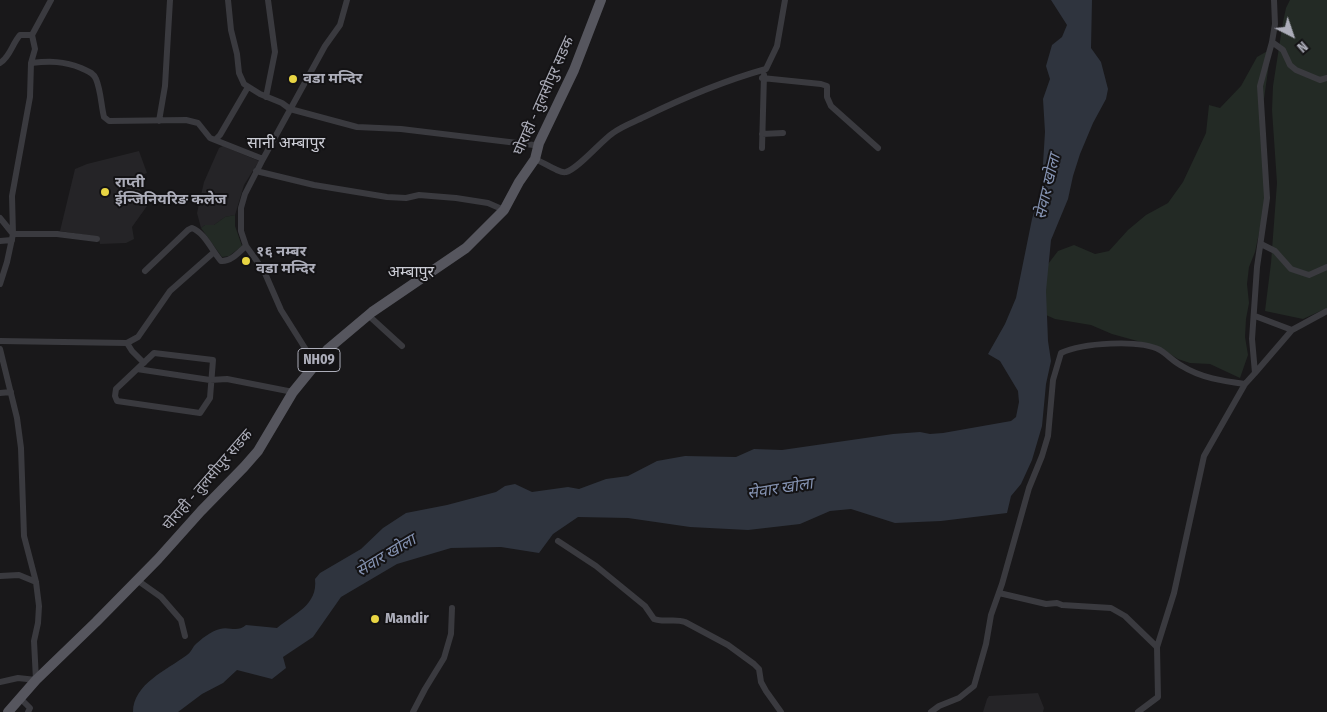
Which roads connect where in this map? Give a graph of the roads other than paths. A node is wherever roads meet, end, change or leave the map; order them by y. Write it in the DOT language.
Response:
graph roads {
  1 [pos="51,0"];
  2 [pos="170,0"];
  3 [pos="228,0"];
  4 [pos="268,0"];
  5 [pos="347,0"];
  6 [pos="602,0"];
  7 [pos="785,0"];
  8 [pos="1274,0"];
  9 [pos="32,35"];
  10 [pos="1272,42"];
  11 [pos="0,63"];
  12 [pos="32,63"];
  13 [pos="766,69"];
  14 [pos="762,78"];
  15 [pos="1327,78"];
  16 [pos="248,87"];
  17 [pos="266,97"];
  18 [pos="290,109"];
  19 [pos="159,121"];
  20 [pos="783,132"];
  21 [pos="762,134"];
  22 [pos="215,140"];
  23 [pos="538,143"];
  24 [pos="762,148"];
  25 [pos="878,148"];
  26 [pos="263,159"];
  27 [pos="535,159"];
  28 [pos="256,171"];
  29 [pos="504,210"];
  30 [pos="0,218"];
  31 [pos="12,237"];
  32 [pos="98,239"];
  33 [pos="0,241"];
  34 [pos="1261,244"];
  35 [pos="246,246"];
  36 [pos="213,253"];
  37 [pos="4,262"];
  38 [pos="1327,267"];
  39 [pos="145,271"];
  40 [pos="0,284"];
  41 [pos="1327,311"];
  42 [pos="368,315"];
  43 [pos="1255,316"];
  44 [pos="1292,330"];
  45 [pos="0,341"];
  46 [pos="127,343"];
  47 [pos="402,346"];
  48 [pos="0,349"];
  49 [pos="2,361"];
  50 [pos="144,363"];
  51 [pos="315,364"];
  52 [pos="136,369"];
  53 [pos="1255,373"];
  54 [pos="212,380"];
  55 [pos="1245,384"];
  56 [pos="11,392"];
  57 [pos="294,392"];
  58 [pos="0,393"];
  59 [pos="558,541"];
  60 [pos="0,576"];
  61 [pos="137,580"];
  62 [pos="36,582"];
  63 [pos="999,593"];
  64 [pos="452,608"];
  65 [pos="186,636"];
  66 [pos="1157,647"];
  67 [pos="36,680"];
  68 [pos="0,682"];
  69 [pos="20,698"];
  70 [pos="8,712"];
  71 [pos="28,712"];
  72 [pos="413,712"];
  73 [pos="781,712"];
  74 [pos="931,712"];
  75 [pos="1138,712"];
  1 -- 9 [label="street"];
  2 -- 19 [label="street"];
  3 -- 16 [label="street"];
  4 -- 17 [label="street"];
  5 -- 18 [label="street"];
  6 -- 23 [label="main road, घोराही - तुलसीपुर सडक / NH09"];
  7 -- 13 [label="street"];
  8 -- 10 [label="street"];
  9 -- 11 [label="street"];
  9 -- 12 [label="street"];
  10 -- 15 [label="street"];
  10 -- 34 [label="street"];
  12 -- 19 [label="street"];
  12 -- 31 [label="street"];
  13 -- 14 [label="street"];
  13 -- 27 [label="street"];
  14 -- 21 [label="street"];
  14 -- 25 [label="street"];
  16 -- 17 [label="street"];
  16 -- 22 [label="street"];
  17 -- 18 [label="street"];
  18 -- 23 [label="street"];
  18 -- 26 [label="street"];
  19 -- 22 [label="street"];
  20 -- 21 [label="street"];
  21 -- 24 [label="street"];
  22 -- 26 [label="street"];
  23 -- 27 [label="main road, घोराही - तुलसीपुर सडक / NH09"];
  26 -- 28 [label="street"];
  27 -- 29 [label="main road, घोराही - तुलसीपुर सडक / NH09"];
  28 -- 29 [label="street"];
  28 -- 35 [label="street"];
  29 -- 42 [label="main road, घोराही - तुलसीपुर सडक / NH09"];
  30 -- 31 [label="street"];
  31 -- 32 [label="street"];
  31 -- 33 [label="street"];
  31 -- 37 [label="street"];
  34 -- 38 [label="street"];
  34 -- 43 [label="street"];
  35 -- 36 [label="street"];
  35 -- 51 [label="street"];
  36 -- 39 [label="street"];
  36 -- 46 [label="street"];
  37 -- 40 [label="street"];
  41 -- 44 [label="street"];
  42 -- 47 [label="street"];
  42 -- 51 [label="main road, घोराही - तुलसीपुर सडक / NH09"];
  43 -- 44 [label="street"];
  43 -- 53 [label="street"];
  44 -- 53 [label="street"];
  45 -- 46 [label="street"];
  46 -- 50 [label="street"];
  48 -- 49 [label="street"];
  49 -- 56 [label="street"];
  50 -- 52 [label="street"];
  50 -- 54 [label="street"];
  51 -- 57 [label="main road, घोराही - तुलसीपुर सडक / NH09"];
  52 -- 54 [label="street"];
  52 -- 54 [label="street"];
  53 -- 55 [label="street"];
  54 -- 57 [label="street"];
  55 -- 63 [label="street"];
  55 -- 66 [label="street"];
  56 -- 58 [label="street"];
  56 -- 62 [label="street"];
  57 -- 61 [label="main road, घोराही - तुलसीपुर सडक / NH09"];
  59 -- 73 [label="street"];
  60 -- 62 [label="street"];
  61 -- 65 [label="street"];
  61 -- 67 [label="main road, घोराही - तुलसीपुर सडक / NH09"];
  62 -- 67 [label="street"];
  63 -- 66 [label="street"];
  63 -- 74 [label="street"];
  64 -- 72 [label="street"];
  66 -- 75 [label="street"];
  67 -- 68 [label="street"];
  67 -- 69 [label="main road, घोराही - तुलसीपुर सडक / NH09"];
  69 -- 70 [label="main road, घोराही - तुलसीपुर सडक / NH09"];
  69 -- 71 [label="street"];
}
